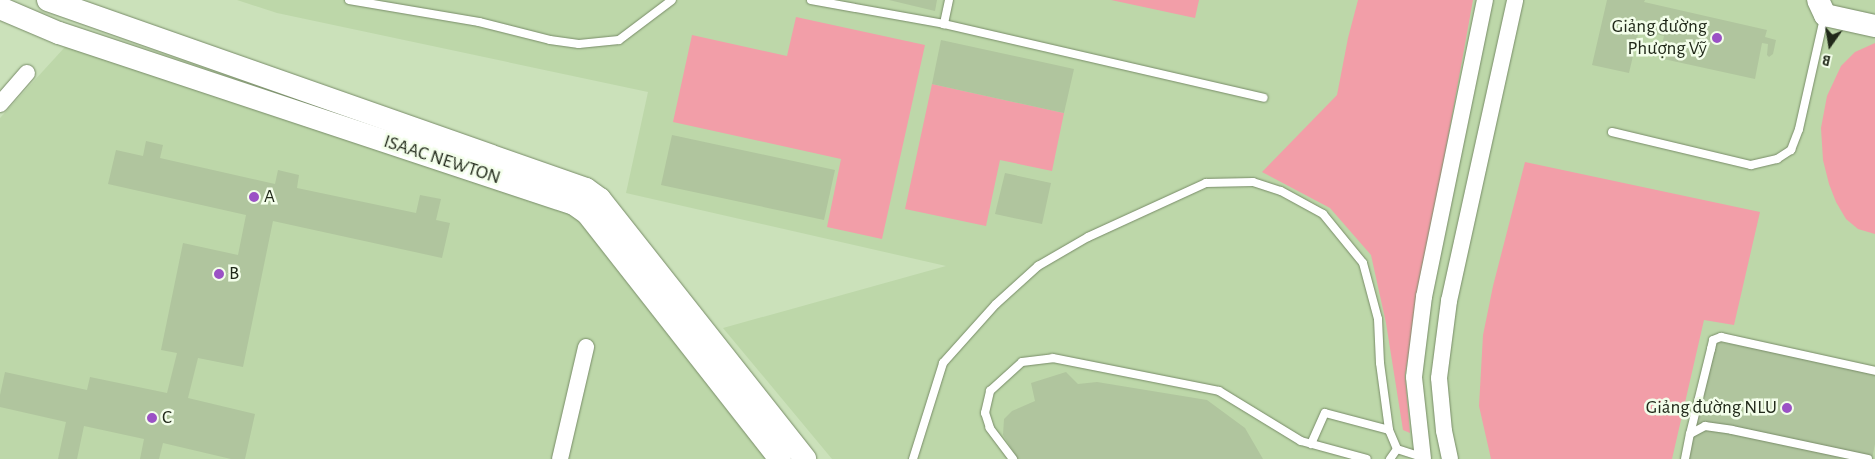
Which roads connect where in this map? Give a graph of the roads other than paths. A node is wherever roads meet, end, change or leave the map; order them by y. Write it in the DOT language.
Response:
graph roads {
  1 [pos="48,0"];
  2 [pos="349,0"];
  3 [pos="672,0"];
  4 [pos="812,0"];
  5 [pos="949,0"];
  6 [pos="1485,0"];
  7 [pos="1515,0"];
  8 [pos="1824,5"];
  9 [pos="85,6"];
  10 [pos="0,8"];
  11 [pos="944,24"];
  12 [pos="1875,26"];
  13 [pos="59,33"];
  14 [pos="27,73"];
  15 [pos="1264,98"];
  16 [pos="0,104"];
  17 [pos="1612,132"];
  18 [pos="586,347"];
  19 [pos="1875,371"];
  20 [pos="1389,430"];
  21 [pos="1690,434"];
  22 [pos="1311,444"];
  23 [pos="1397,449"];
  24 [pos="1422,458"];
  25 [pos="560,459"];
  26 [pos="780,459"];
  27 [pos="805,459"];
  28 [pos="913,459"];
  29 [pos="1014,459"];
  30 [pos="1367,459"];
  31 [pos="1390,459"];
  32 [pos="1450,459"];
  33 [pos="1685,459"];
  34 [pos="1868,459"];
  1 -- 9 [label="street, ISAAC NEWTON"];
  2 -- 3 [label="lane"];
  4 -- 11 [label="lane"];
  5 -- 11 [label="lane"];
  6 -- 24 [label="street"];
  7 -- 32 [label="street"];
  8 -- 12 [label="street"];
  8 -- 17 [label="lane"];
  9 -- 13 [label="street"];
  9 -- 27 [label="street, ISAAC NEWTON"];
  10 -- 13 [label="street, ISAAC NEWTON"];
  11 -- 15 [label="lane"];
  13 -- 26 [label="street, ISAAC NEWTON"];
  14 -- 16 [label="street"];
  18 -- 25 [label="street"];
  19 -- 21 [label="lane"];
  20 -- 22 [label="lane"];
  20 -- 23 [label="lane"];
  20 -- 28 [label="lane"];
  21 -- 33 [label="lane"];
  21 -- 34 [label="lane"];
  22 -- 29 [label="lane"];
  22 -- 30 [label="lane"];
  23 -- 24 [label="lane"];
  23 -- 31 [label="lane"];
}
